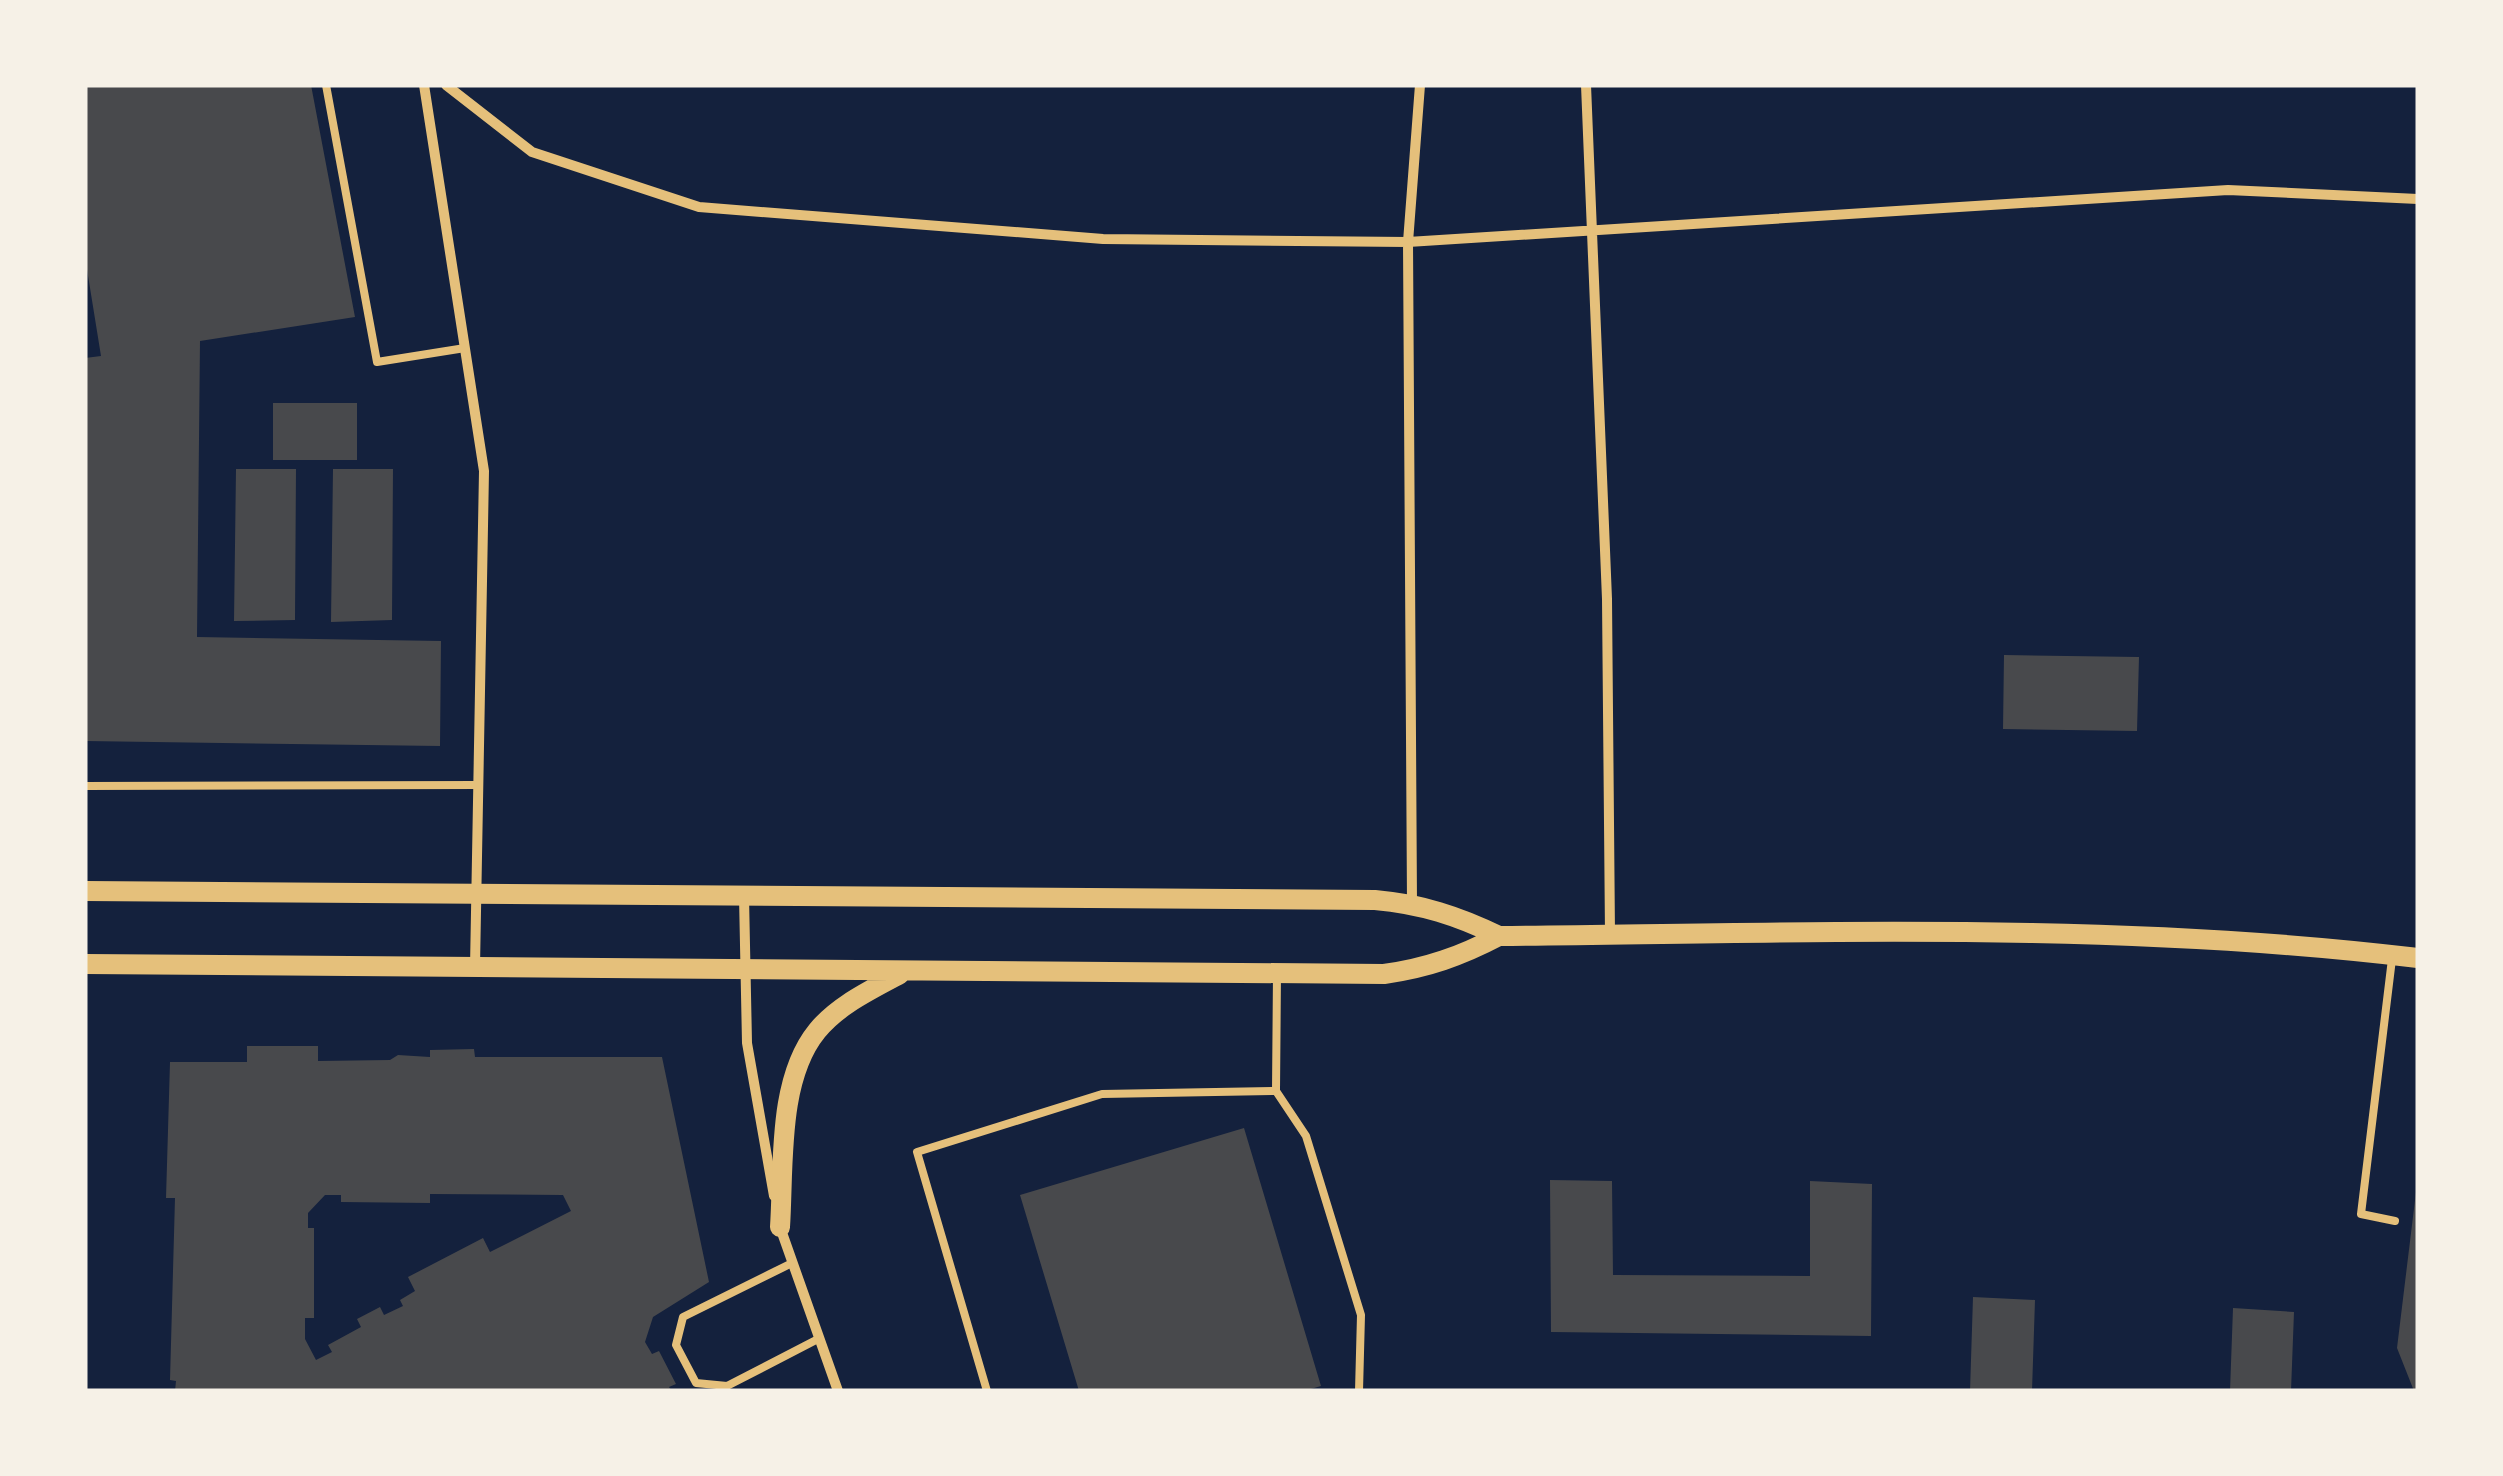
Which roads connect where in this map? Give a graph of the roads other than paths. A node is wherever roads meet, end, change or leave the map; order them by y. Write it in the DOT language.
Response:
graph roads {
  1 [pos="326,85"];
  2 [pos="424,85"];
  3 [pos="446,85"];
  4 [pos="1420,85"];
  5 [pos="1586,85"];
  6 [pos="2418,199"];
  7 [pos="1594,230"];
  8 [pos="1408,242"];
  9 [pos="465,348"];
  10 [pos="479,785"];
  11 [pos="85,786"];
  12 [pos="85,892"];
  13 [pos="476,894"];
  14 [pos="744,896"];
  15 [pos="1412,903"];
  16 [pos="1610,935"];
  17 [pos="1500,936"];
  18 [pos="2392,955"];
  19 [pos="2418,958"];
  20 [pos="85,964"];
  21 [pos="475,967"];
  22 [pos="743,969"];
  23 [pos="902,973"];
  24 [pos="1277,973"];
  25 [pos="1276,1091"];
  26 [pos="2395,1221"];
  27 [pos="780,1227"];
  28 [pos="790,1264"];
  29 [pos="818,1340"];
  30 [pos="838,1391"];
  31 [pos="987,1391"];
  32 [pos="1359,1391"];
  1 -- 9 [label="lane"];
  2 -- 9 [label="street"];
  3 -- 8 [label="street"];
  4 -- 8 [label="street"];
  5 -- 7 [label="street"];
  6 -- 7 [label="street"];
  7 -- 8 [label="street"];
  7 -- 16 [label="street"];
  8 -- 15 [label="street"];
  9 -- 10 [label="street"];
  10 -- 11 [label="lane"];
  10 -- 13 [label="street"];
  12 -- 13 [label="main road"];
  13 -- 14 [label="main road"];
  13 -- 21 [label="street"];
  14 -- 15 [label="main road"];
  14 -- 22 [label="street"];
  15 -- 17 [label="main road"];
  16 -- 17 [label="main road"];
  16 -- 18 [label="main road"];
  17 -- 24 [label="main road"];
  18 -- 19 [label="main road"];
  18 -- 26 [label="lane"];
  20 -- 21 [label="main road"];
  21 -- 22 [label="main road"];
  22 -- 23 [label="main road"];
  22 -- 27 [label="street"];
  23 -- 24 [label="main road"];
  23 -- 27 [label="main road"];
  24 -- 25 [label="lane"];
  25 -- 31 [label="lane"];
  25 -- 32 [label="lane"];
  27 -- 28 [label="street"];
  28 -- 29 [label="street"];
  28 -- 29 [label="lane"];
  29 -- 30 [label="street"];
}
